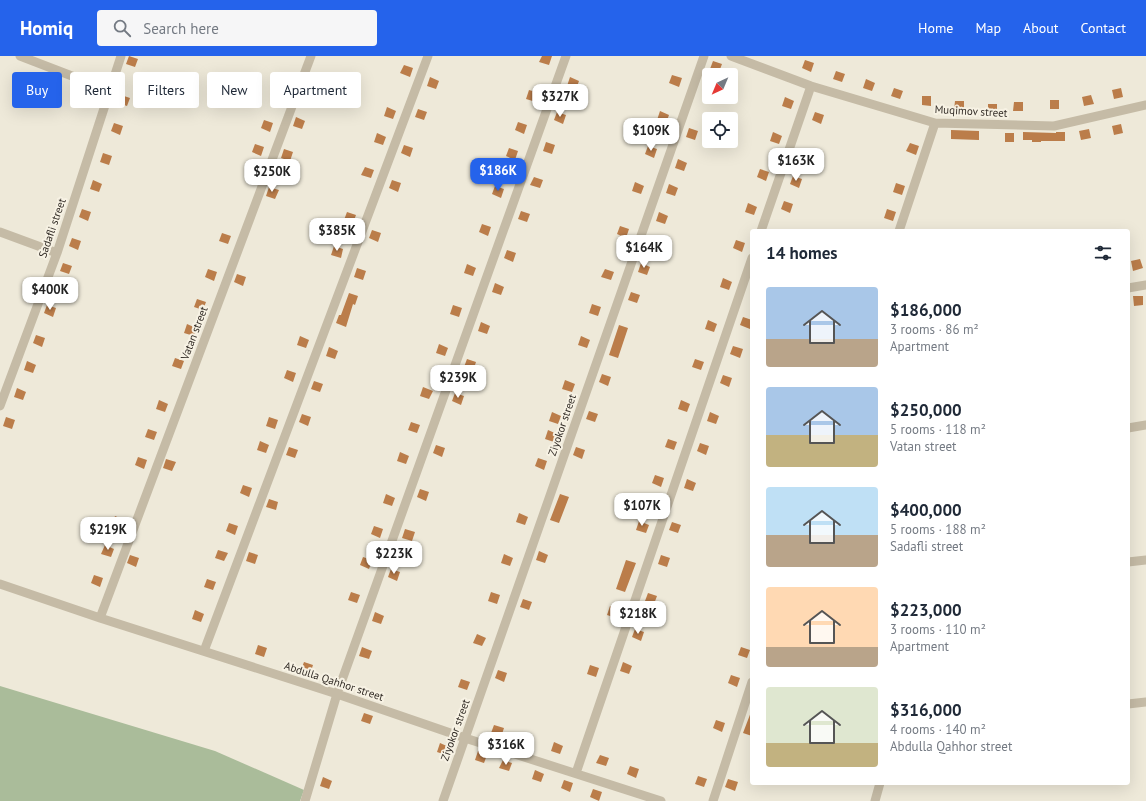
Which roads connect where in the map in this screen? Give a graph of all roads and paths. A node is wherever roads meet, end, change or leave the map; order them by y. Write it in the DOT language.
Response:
graph roads {
  1 [pos="20,56"];
  2 [pos="121,56"];
  3 [pos="310,56"];
  4 [pos="428,56"];
  5 [pos="566,56"];
  6 [pos="704,56"];
  7 [pos="732,56"];
  8 [pos="116,72"];
  9 [pos="70,75"];
  10 [pos="811,86"];
  11 [pos="1146,105"];
  12 [pos="105,108"];
  13 [pos="935,123"];
  14 [pos="762,229"];
  15 [pos="900,229"];
  16 [pos="0,232"];
  17 [pos="57,253"];
  18 [pos="750,264"];
  19 [pos="1146,285"];
  20 [pos="1130,288"];
  21 [pos="0,406"];
  22 [pos="1146,425"];
  23 [pos="1130,428"];
  24 [pos="1146,560"];
  25 [pos="1130,562"];
  26 [pos="0,584"];
  27 [pos="100,618"];
  28 [pos="204,651"];
  29 [pos="750,688"];
  30 [pos="337,694"];
  31 [pos="1146,702"];
  32 [pos="1130,704"];
  33 [pos="465,738"];
  34 [pos="576,773"];
  35 [pos="879,785"];
  36 [pos="306,801"];
  37 [pos="443,801"];
  38 [pos="661,801"];
  39 [pos="713,801"];
  40 [pos="875,801"];
  1 -- 9 [label="street"];
  2 -- 8 [label="street, Sadafli street"];
  3 -- 27 [label="street, Vatan street"];
  4 -- 28 [label="street"];
  5 -- 30 [label="street"];
  6 -- 33 [label="street, Ziyokor street"];
  7 -- 10 [label="street, Muqimov street"];
  10 -- 13 [label="street, Muqimov street"];
  10 -- 14 [label="street"];
  11 -- 13 [label="street, Muqimov street"];
  12 -- 17 [label="street, Sadafli street"];
  13 -- 15 [label="street"];
  16 -- 17 [label="street"];
  17 -- 21 [label="street, Sadafli street"];
  18 -- 34 [label="street"];
  19 -- 20 [label="street"];
  22 -- 23 [label="street"];
  24 -- 25 [label="street"];
  26 -- 27 [label="street, Abdulla Qahhor street"];
  27 -- 28 [label="street, Abdulla Qahhor street"];
  28 -- 30 [label="street, Abdulla Qahhor street"];
  29 -- 39 [label="street"];
  30 -- 33 [label="street, Abdulla Qahhor street"];
  30 -- 36 [label="street"];
  31 -- 32 [label="street"];
  33 -- 34 [label="street, Abdulla Qahhor street"];
  33 -- 37 [label="street, Ziyokor street"];
  34 -- 38 [label="street, Abdulla Qahhor street"];
  35 -- 40 [label="street"];
}
